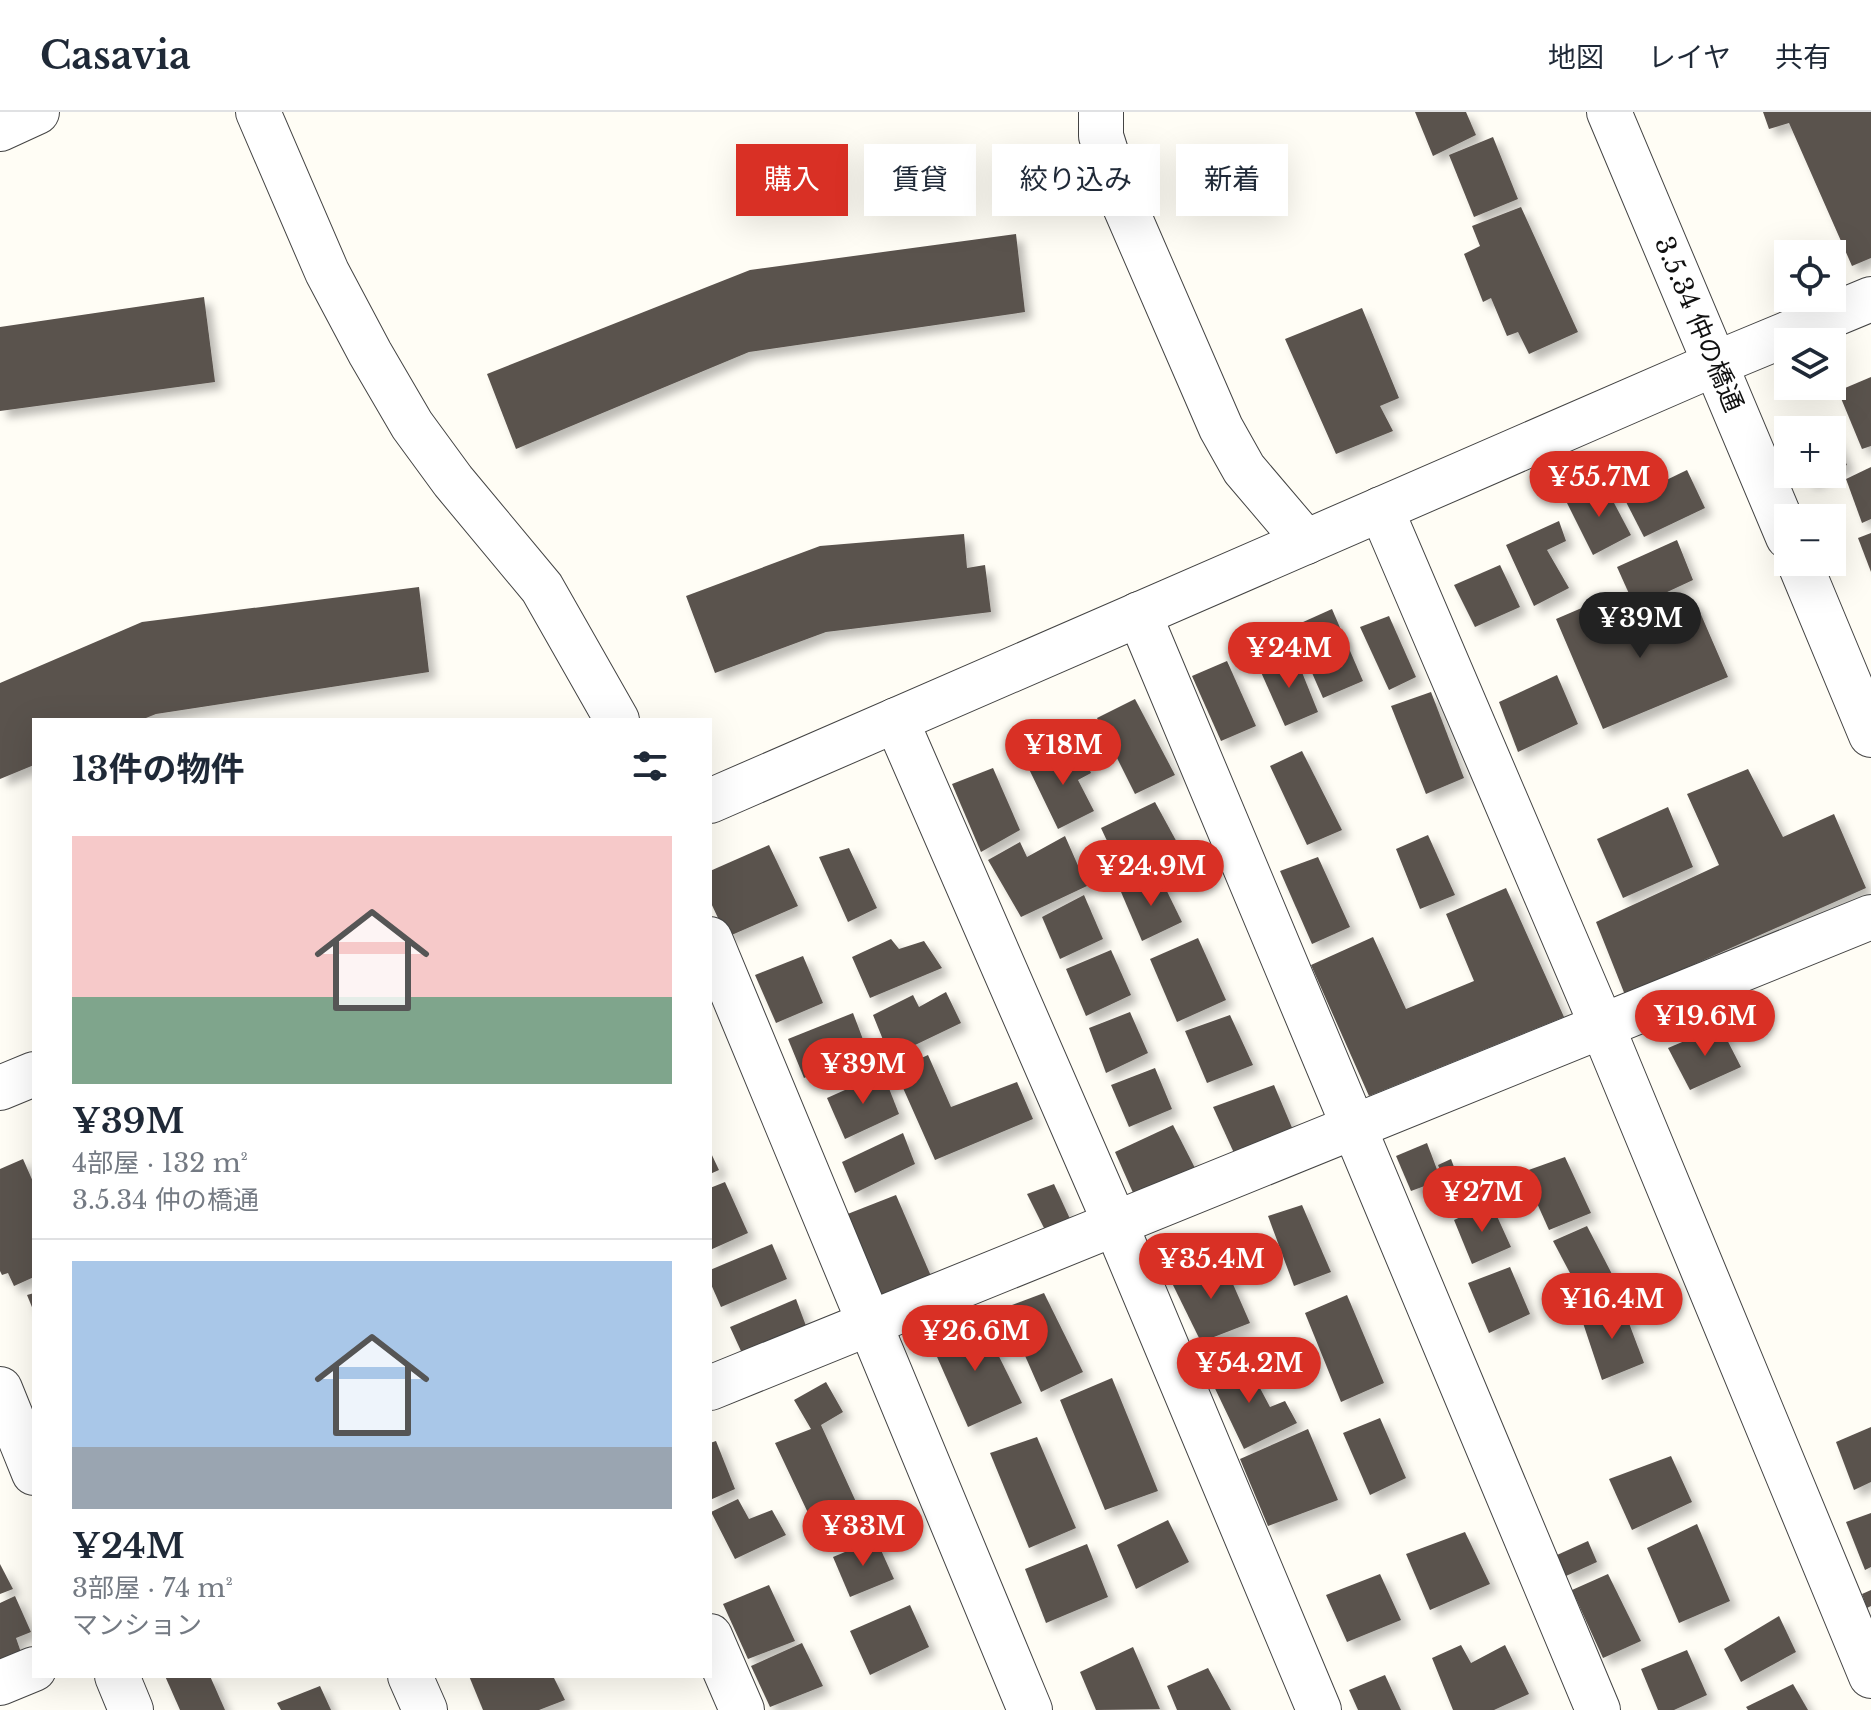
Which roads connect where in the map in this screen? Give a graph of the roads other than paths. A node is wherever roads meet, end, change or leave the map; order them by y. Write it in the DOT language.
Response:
graph roads {
  1 [pos="37,112"];
  2 [pos="258,112"];
  3 [pos="1101,112"];
  4 [pos="1609,112"];
  5 [pos="0,129"];
  6 [pos="1871,299"];
  7 [pos="1717,363"];
  8 [pos="1775,504"];
  9 [pos="1381,509"];
  10 [pos="1306,542"];
  11 [pos="1805,576"];
  12 [pos="1139,614"];
  13 [pos="616,718"];
  14 [pos="896,720"];
  15 [pos="1871,735"];
  16 [pos="712,800"];
  17 [pos="1871,917"];
  18 [pos="712,944"];
  19 [pos="1602,1026"];
  20 [pos="1353,1127"];
  21 [pos="1115,1223"];
  22 [pos="867,1323"];
  23 [pos="712,1387"];
  24 [pos="0,1389"];
  25 [pos="32,1468"];
  26 [pos="712,1641"];
  27 [pos="32,1670"];
  28 [pos="1871,1676"];
  29 [pos="118,1678"];
  30 [pos="411,1678"];
  31 [pos="0,1683"];
  32 [pos="131,1710"];
  33 [pos="425,1710"];
  34 [pos="742,1710"];
  35 [pos="1030,1710"];
  36 [pos="1319,1710"];
  37 [pos="1598,1710"];
  1 -- 5 [label="street"];
  2 -- 13 [label="street"];
  3 -- 10 [label="street"];
  4 -- 7 [label="street, 3.5.34 仲の橋通"];
  6 -- 7 [label="street"];
  7 -- 8 [label="street, 3.5.34 仲の橋通"];
  7 -- 9 [label="street"];
  9 -- 10 [label="street"];
  9 -- 19 [label="street"];
  10 -- 12 [label="street"];
  11 -- 15 [label="street"];
  12 -- 14 [label="street"];
  12 -- 20 [label="street"];
  14 -- 16 [label="street"];
  14 -- 21 [label="street"];
  17 -- 19 [label="street"];
  18 -- 22 [label="street"];
  19 -- 20 [label="street"];
  19 -- 28 [label="street"];
  20 -- 21 [label="street"];
  20 -- 37 [label="street"];
  21 -- 22 [label="street"];
  21 -- 36 [label="street"];
  22 -- 23 [label="street"];
  22 -- 35 [label="street"];
  24 -- 25 [label="street"];
  26 -- 34 [label="street"];
  27 -- 31 [label="street"];
  29 -- 32 [label="street"];
  30 -- 33 [label="street"];
}
